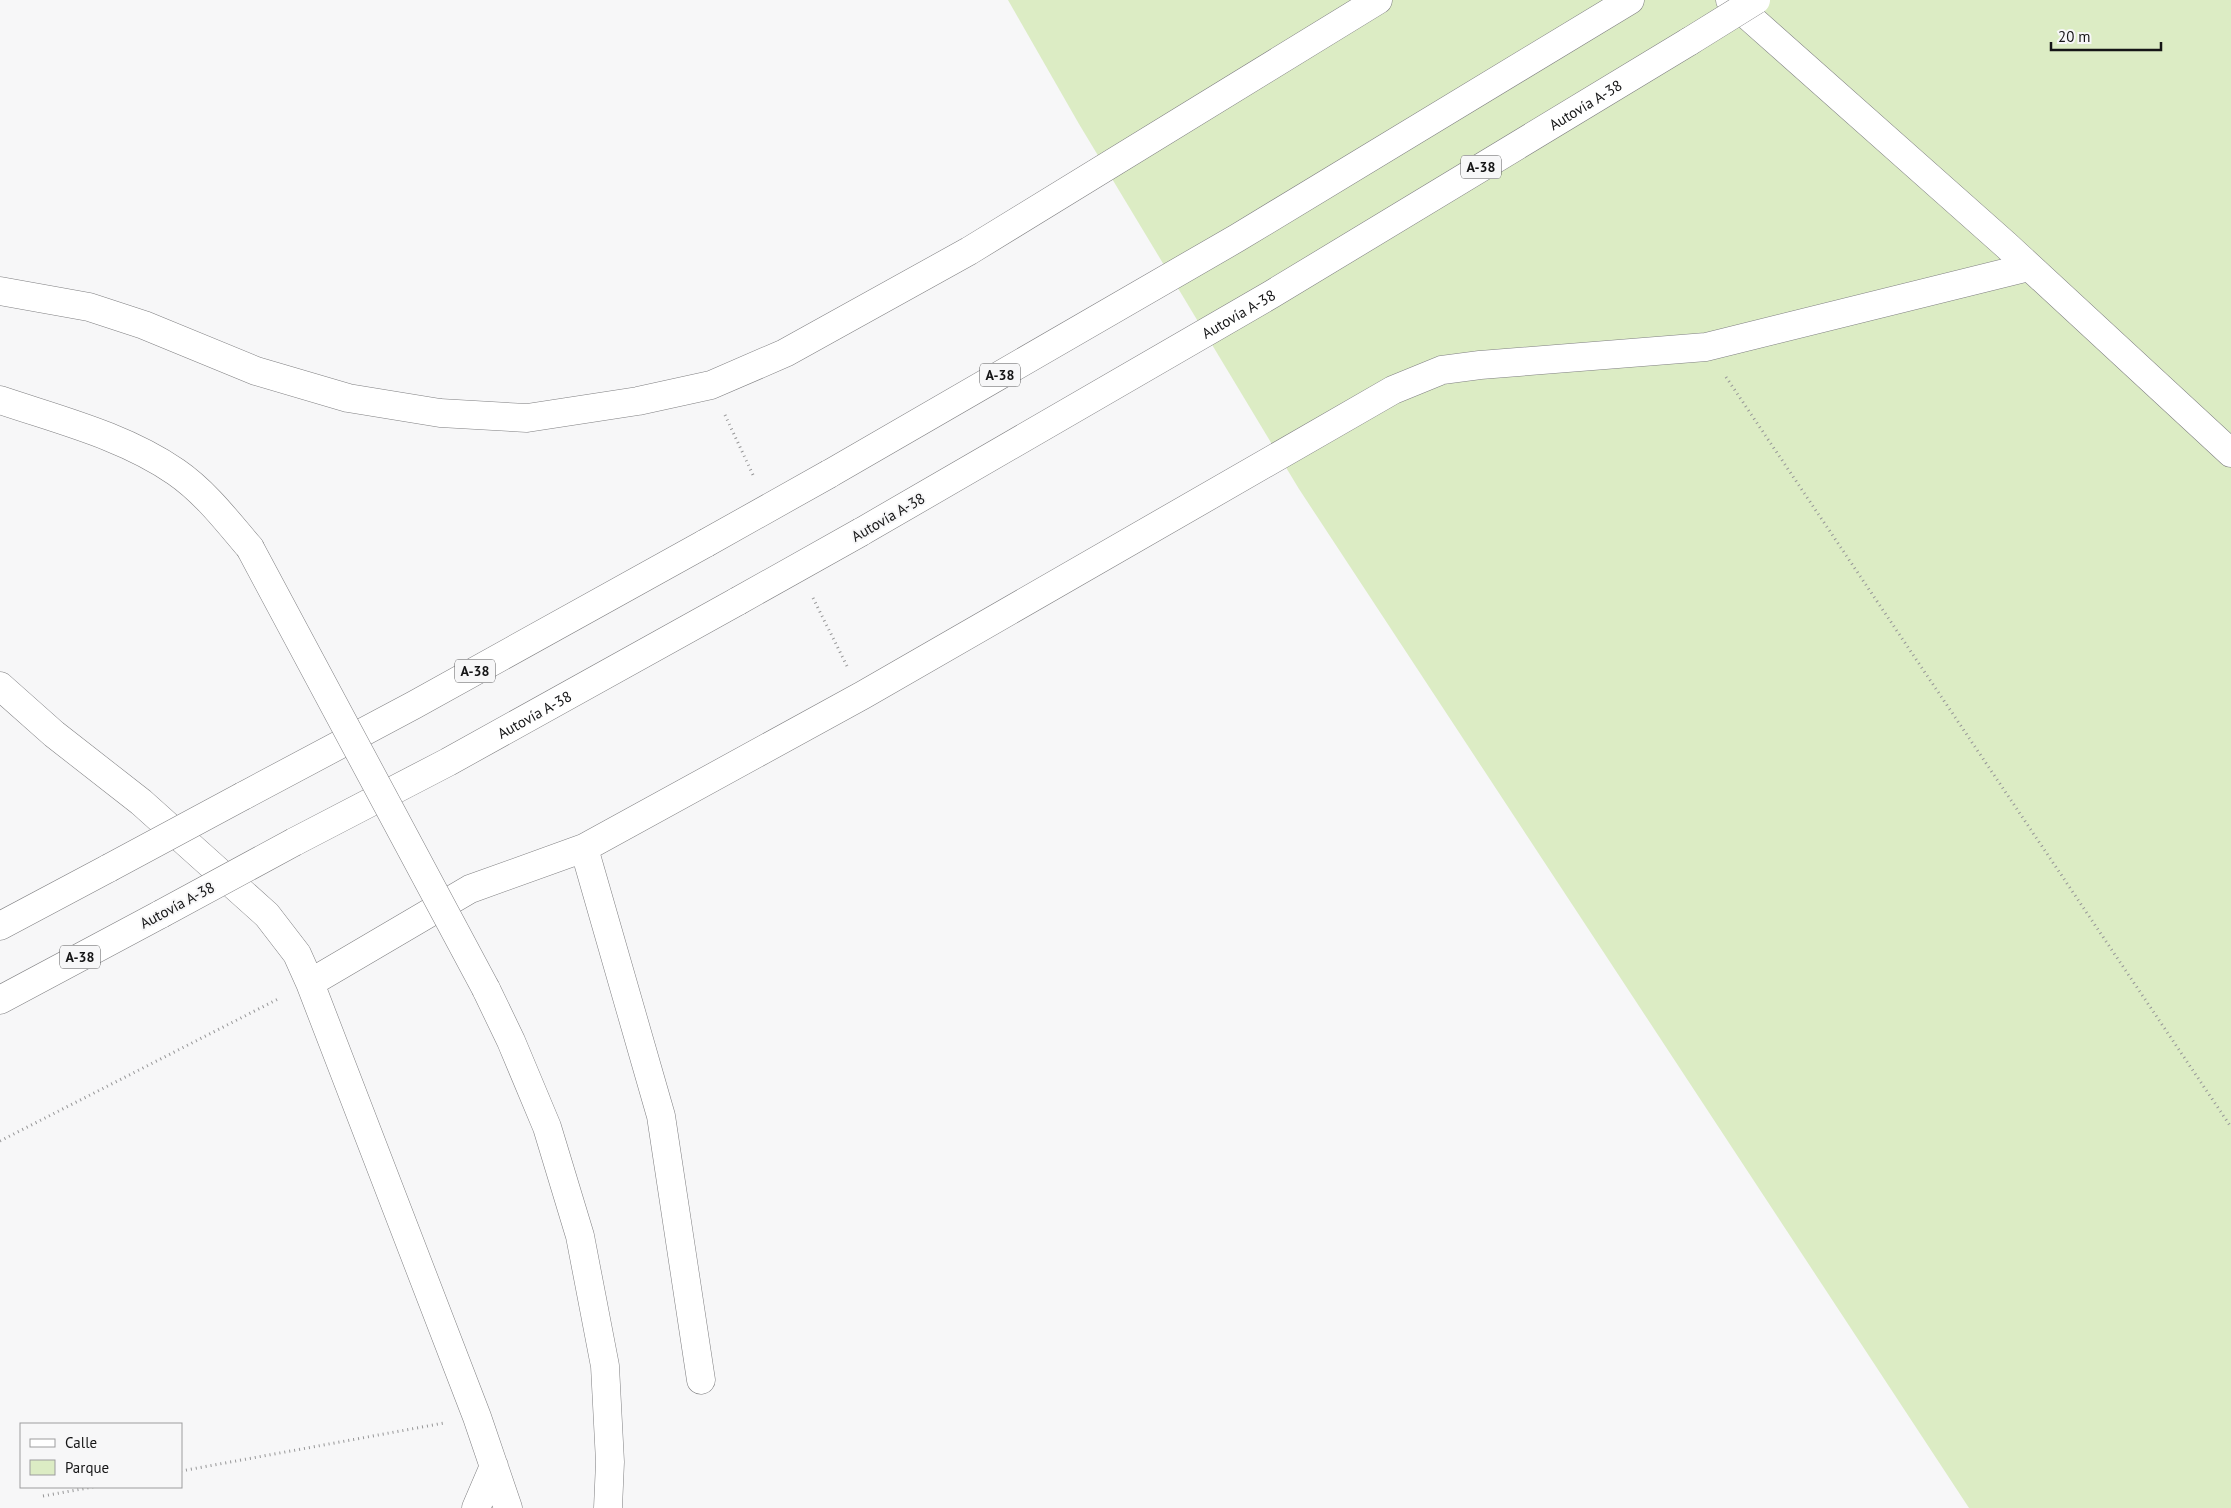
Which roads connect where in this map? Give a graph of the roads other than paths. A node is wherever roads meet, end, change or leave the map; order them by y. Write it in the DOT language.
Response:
graph roads {
  1 [pos="1378,0"];
  2 [pos="1630,0"];
  3 [pos="1730,0"];
  4 [pos="1756,0"];
  5 [pos="2029,267"];
  6 [pos="0,291"];
  7 [pos="0,400"];
  8 [pos="2231,453"];
  9 [pos="0,686"];
  10 [pos="584,848"];
  11 [pos="0,926"];
  12 [pos="310,983"];
  13 [pos="0,1000"];
  14 [pos="701,1380"];
  15 [pos="494,1466"];
  16 [pos="476,1508"];
  17 [pos="508,1508"];
  18 [pos="608,1508"];
  1 -- 6 [label="main road"];
  2 -- 11 [label="main road, A-38, bridge"];
  3 -- 5 [label="main road"];
  4 -- 13 [label="main road, Autovía A-38 / A-38, bridge"];
  5 -- 8 [label="main road"];
  5 -- 10 [label="main road"];
  7 -- 18 [label="main road, bridge"];
  9 -- 12 [label="main road"];
  10 -- 12 [label="main road"];
  10 -- 14 [label="main road"];
  12 -- 15 [label="main road"];
  15 -- 16 [label="main road"];
  15 -- 17 [label="main road"];
}
